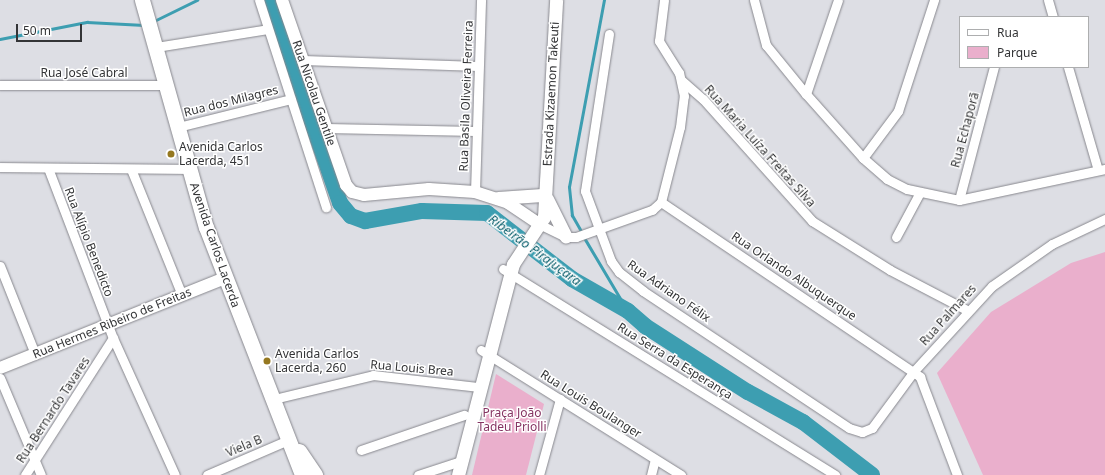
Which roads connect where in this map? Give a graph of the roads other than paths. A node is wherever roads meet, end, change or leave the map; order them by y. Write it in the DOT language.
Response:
graph roads {
  1 [pos="142,0"];
  2 [pos="259,0"];
  3 [pos="282,0"];
  4 [pos="481,0"];
  5 [pos="556,0"];
  6 [pos="664,0"];
  7 [pos="754,0"];
  8 [pos="838,0"];
  9 [pos="934,0"];
  10 [pos="1048,0"];
  11 [pos="1053,16"];
  12 [pos="268,29"];
  13 [pos="609,34"];
  14 [pos="154,40"];
  15 [pos="303,60"];
  16 [pos="478,66"];
  17 [pos="994,68"];
  18 [pos="1068,68"];
  19 [pos="681,80"];
  20 [pos="0,85"];
  21 [pos="167,85"];
  22 [pos="806,94"];
  23 [pos="290,99"];
  24 [pos="178,127"];
  25 [pos="326,128"];
  26 [pos="476,130"];
  27 [pos="863,158"];
  28 [pos="0,167"];
  29 [pos="48,168"];
  30 [pos="131,169"];
  31 [pos="189,169"];
  32 [pos="1102,170"];
  33 [pos="475,192"];
  34 [pos="545,194"];
  35 [pos="919,194"];
  36 [pos="498,198"];
  37 [pos="959,200"];
  38 [pos="661,202"];
  39 [pos="326,207"];
  40 [pos="1105,219"];
  41 [pos="534,228"];
  42 [pos="596,230"];
  43 [pos="568,235"];
  44 [pos="896,237"];
  45 [pos="0,266"];
  46 [pos="507,271"];
  47 [pos="225,278"];
  48 [pos="182,295"];
  49 [pos="967,310"];
  50 [pos="109,325"];
  51 [pos="113,338"];
  52 [pos="484,352"];
  53 [pos="35,354"];
  54 [pos="0,368"];
  55 [pos="914,371"];
  56 [pos="0,378"];
  57 [pos="475,387"];
  58 [pos="274,399"];
  59 [pos="560,399"];
  60 [pos="464,415"];
  61 [pos="872,428"];
  62 [pos="290,439"];
  63 [pos="361,450"];
  64 [pos="35,459"];
  65 [pos="656,459"];
  66 [pos="455,469"];
  67 [pos="25,475"];
  68 [pos="41,475"];
  69 [pos="175,475"];
  70 [pos="207,475"];
  71 [pos="302,475"];
  72 [pos="315,475"];
  73 [pos="418,475"];
  74 [pos="538,475"];
  75 [pos="651,475"];
  76 [pos="681,475"];
  77 [pos="835,475"];
  78 [pos="957,475"];
  1 -- 14 [label="main road, Avenida Carlos Lacerda"];
  2 -- 12 [label="street"];
  3 -- 15 [label="street, Rua Nicolau Gentile"];
  4 -- 16 [label="street, Rua Basila Oliveira Ferreira"];
  5 -- 34 [label="main road, Estrada Kizaemon Takeuti"];
  6 -- 19 [label="street"];
  7 -- 22 [label="street"];
  8 -- 22 [label="street"];
  9 -- 27 [label="street"];
  10 -- 11 [label="street"];
  12 -- 14 [label="street"];
  12 -- 23 [label="street"];
  13 -- 42 [label="street, Rua Adriano Félix"];
  14 -- 21 [label="main road, Avenida Carlos Lacerda"];
  15 -- 16 [label="street"];
  15 -- 25 [label="street, Rua Nicolau Gentile"];
  16 -- 26 [label="street, Rua Basila Oliveira Ferreira"];
  17 -- 37 [label="street, Rua Echaporã"];
  18 -- 32 [label="street"];
  19 -- 38 [label="street"];
  19 -- 49 [label="street, Rua Maria Luíza Freitas Silva"];
  20 -- 21 [label="street, Rua José Cabral"];
  21 -- 24 [label="main road, Avenida Carlos Lacerda"];
  22 -- 27 [label="street"];
  23 -- 24 [label="street, Rua dos Milagres"];
  23 -- 39 [label="street"];
  24 -- 31 [label="main road, Avenida Carlos Lacerda"];
  25 -- 26 [label="street"];
  25 -- 33 [label="street, Rua Nicolau Gentile"];
  26 -- 33 [label="street, Rua Basila Oliveira Ferreira"];
  27 -- 35 [label="street"];
  28 -- 29 [label="street"];
  29 -- 30 [label="street"];
  29 -- 50 [label="street, Rua Alípio Benedicto"];
  30 -- 31 [label="street"];
  30 -- 48 [label="street"];
  31 -- 47 [label="main road, Avenida Carlos Lacerda"];
  32 -- 37 [label="street"];
  33 -- 36 [label="street"];
  34 -- 36 [label="main road"];
  34 -- 41 [label="main road, Estrada Kizaemon Takeuti"];
  34 -- 43 [label="main road"];
  35 -- 37 [label="street"];
  35 -- 44 [label="street"];
  36 -- 41 [label="street"];
  38 -- 42 [label="street"];
  38 -- 55 [label="street, Rua Orlando Albuquerque"];
  40 -- 49 [label="street, Rua Palmares"];
  41 -- 43 [label="street"];
  41 -- 46 [label="main road, Estrada Kizaemon Takeuti"];
  42 -- 43 [label="street"];
  42 -- 61 [label="street, Rua Adriano Félix"];
  45 -- 53 [label="street"];
  46 -- 52 [label="main road, Estrada Kizaemon Takeuti"];
  46 -- 77 [label="street, Rua Serra da Esperança"];
  47 -- 48 [label="street, Rua Hermes Ribeiro de Freitas"];
  47 -- 58 [label="main road, Avenida Carlos Lacerda"];
  48 -- 50 [label="street, Rua Hermes Ribeiro de Freitas"];
  49 -- 55 [label="street, Rua Palmares"];
  50 -- 51 [label="street, Rua Alípio Benedicto"];
  50 -- 53 [label="street, Rua Hermes Ribeiro de Freitas"];
  51 -- 64 [label="street, Rua Bernardo Tavares"];
  51 -- 69 [label="street, Rua Alípio Benedicto"];
  52 -- 57 [label="main road, Estrada Kizaemon Takeuti"];
  52 -- 59 [label="street, Rua Louis Boulanger"];
  53 -- 54 [label="street, Rua Hermes Ribeiro de Freitas"];
  55 -- 61 [label="street, Rua Palmares"];
  55 -- 78 [label="street"];
  56 -- 64 [label="street"];
  57 -- 58 [label="street, Rua Louis Brea"];
  57 -- 60 [label="main road"];
  57 -- 66 [label="main road"];
  58 -- 62 [label="main road, Avenida Carlos Lacerda"];
  59 -- 65 [label="street, Rua Louis Boulanger"];
  59 -- 74 [label="street"];
  60 -- 63 [label="street"];
  60 -- 66 [label="main road"];
  62 -- 70 [label="street, Viela B"];
  62 -- 71 [label="main road, Avenida Carlos Lacerda"];
  62 -- 72 [label="main road, Avenida Carlos Lacerda"];
  64 -- 67 [label="street, Rua Bernardo Tavares"];
  64 -- 68 [label="street"];
  65 -- 75 [label="street"];
  65 -- 76 [label="street, Rua Louis Boulanger"];
  66 -- 73 [label="street"];
}
